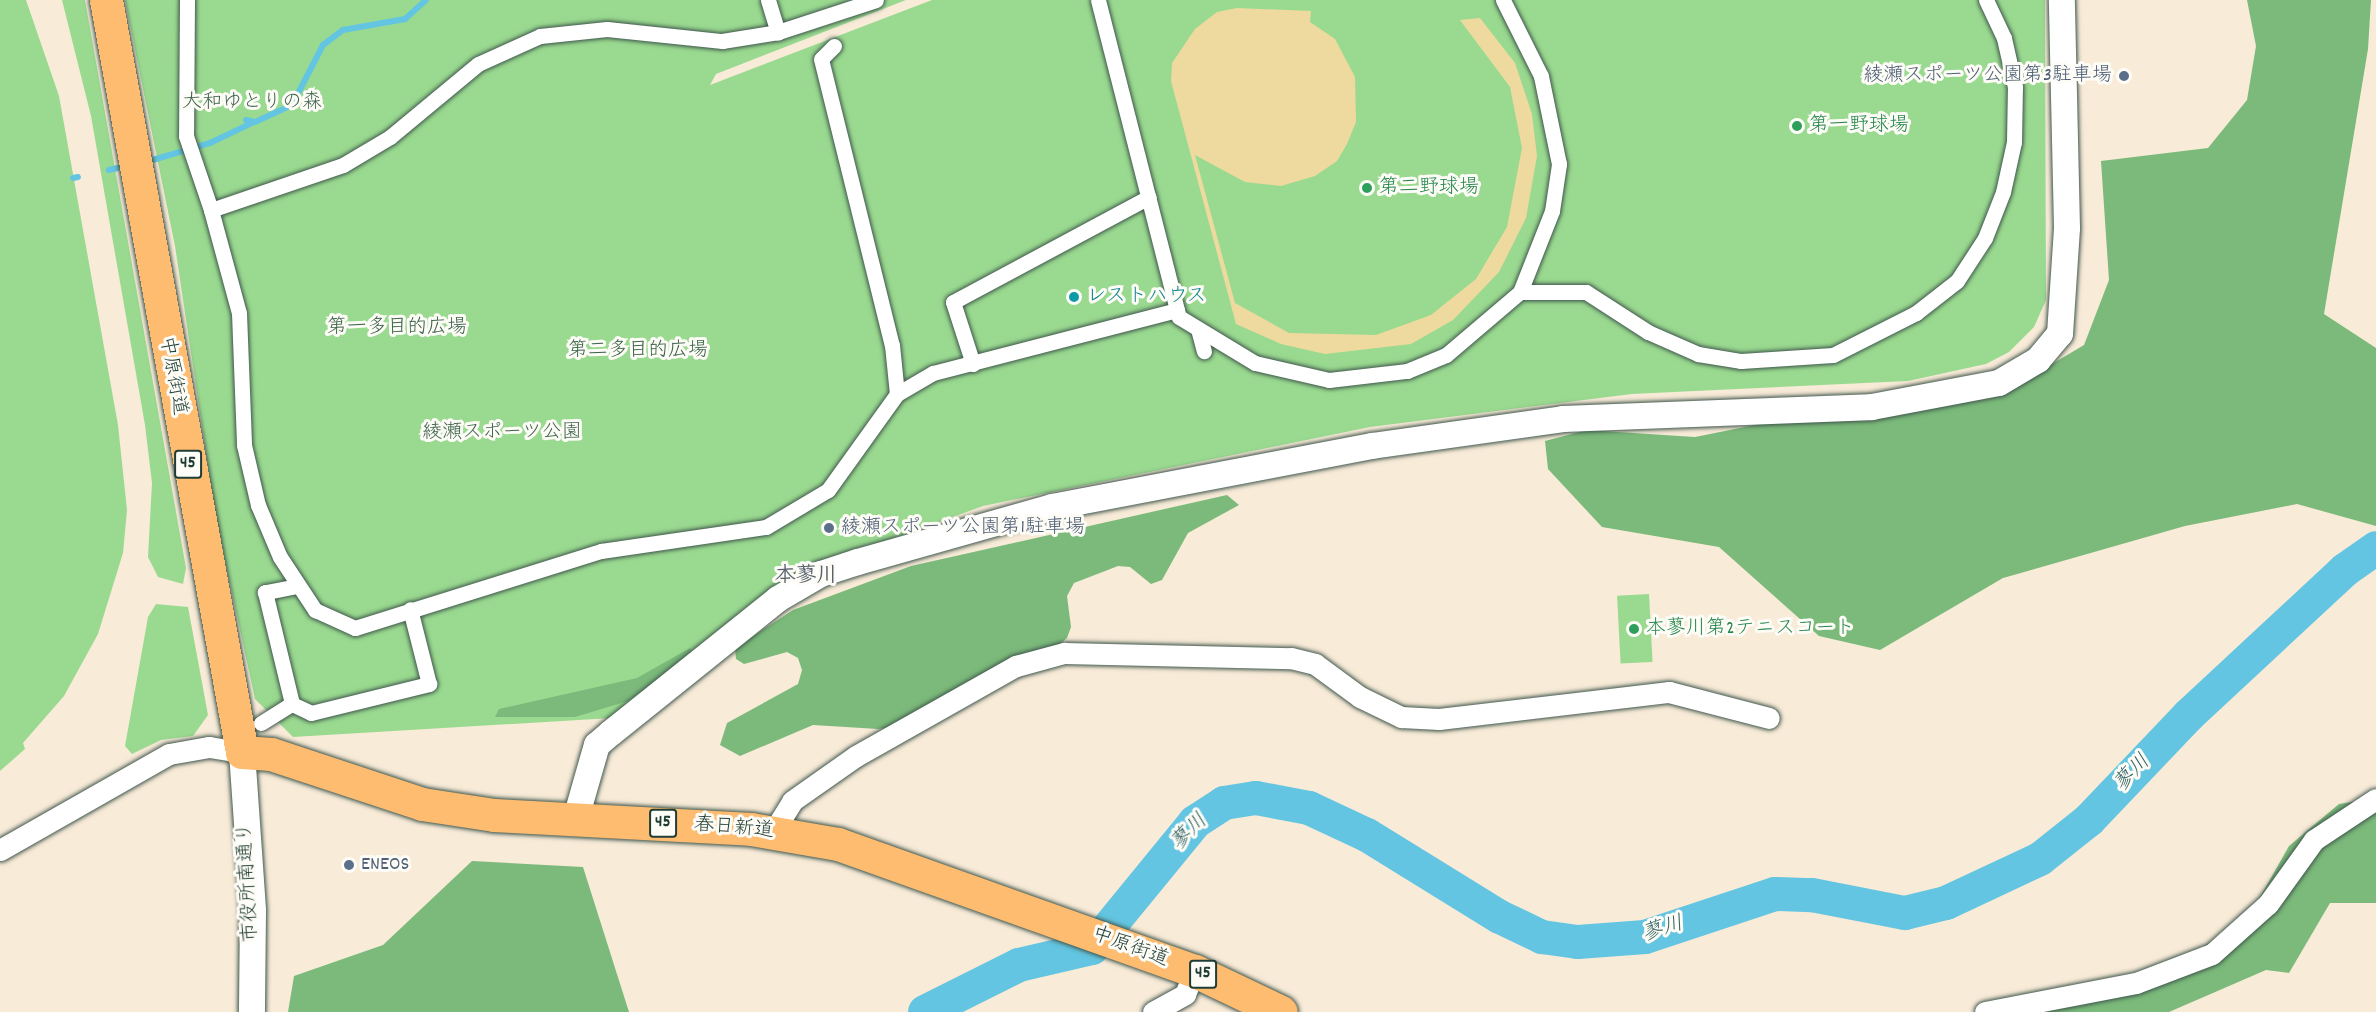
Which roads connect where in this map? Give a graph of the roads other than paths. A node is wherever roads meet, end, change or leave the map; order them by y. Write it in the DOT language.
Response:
graph roads {
  1 [pos="106,0"];
  2 [pos="187,0"];
  3 [pos="768,0"];
  4 [pos="876,0"];
  5 [pos="1098,0"];
  6 [pos="1503,0"];
  7 [pos="1986,0"];
  8 [pos="2062,0"];
  9 [pos="778,32"];
  10 [pos="834,46"];
  11 [pos="1149,197"];
  12 [pos="211,210"];
  13 [pos="1520,292"];
  14 [pos="1177,310"];
  15 [pos="1198,329"];
  16 [pos="1204,351"];
  17 [pos="973,364"];
  18 [pos="897,394"];
  19 [pos="297,586"];
  20 [pos="410,609"];
  21 [pos="292,704"];
  22 [pos="1769,718"];
  23 [pos="261,723"];
  24 [pos="242,752"];
  25 [pos="2376,799"];
  26 [pos="576,818"];
  27 [pos="773,832"];
  28 [pos="0,850"];
  29 [pos="1077,929"];
  30 [pos="1195,971"];
  31 [pos="252,1012"];
  32 [pos="1153,1012"];
  33 [pos="1281,1012"];
  34 [pos="1985,1012"];
  1 -- 24 [label="main road, 中原街道 / 45"];
  2 -- 12 [label="street"];
  3 -- 9 [label="street"];
  4 -- 9 [label="street"];
  5 -- 11 [label="street"];
  6 -- 13 [label="street"];
  7 -- 13 [label="street"];
  8 -- 26 [label="street"];
  9 -- 12 [label="street"];
  10 -- 18 [label="street"];
  11 -- 14 [label="street"];
  11 -- 17 [label="street"];
  12 -- 19 [label="street"];
  13 -- 15 [label="street"];
  14 -- 15 [label="street"];
  14 -- 17 [label="street"];
  15 -- 16 [label="street"];
  17 -- 18 [label="street"];
  18 -- 20 [label="street"];
  19 -- 20 [label="street"];
  19 -- 21 [label="street"];
  20 -- 21 [label="street"];
  21 -- 23 [label="street"];
  22 -- 27 [label="street"];
  24 -- 26 [label="main road, 春日新道 / 45"];
  24 -- 28 [label="street"];
  24 -- 31 [label="street, 市役所南通り"];
  25 -- 34 [label="street"];
  26 -- 27 [label="main road, 春日新道 / 45"];
  27 -- 29 [label="main road, 春日新道 / 45"];
  29 -- 30 [label="main road, 中原街道 / 45"];
  30 -- 32 [label="street"];
  30 -- 33 [label="main road, 中原街道 / 45"];
}
